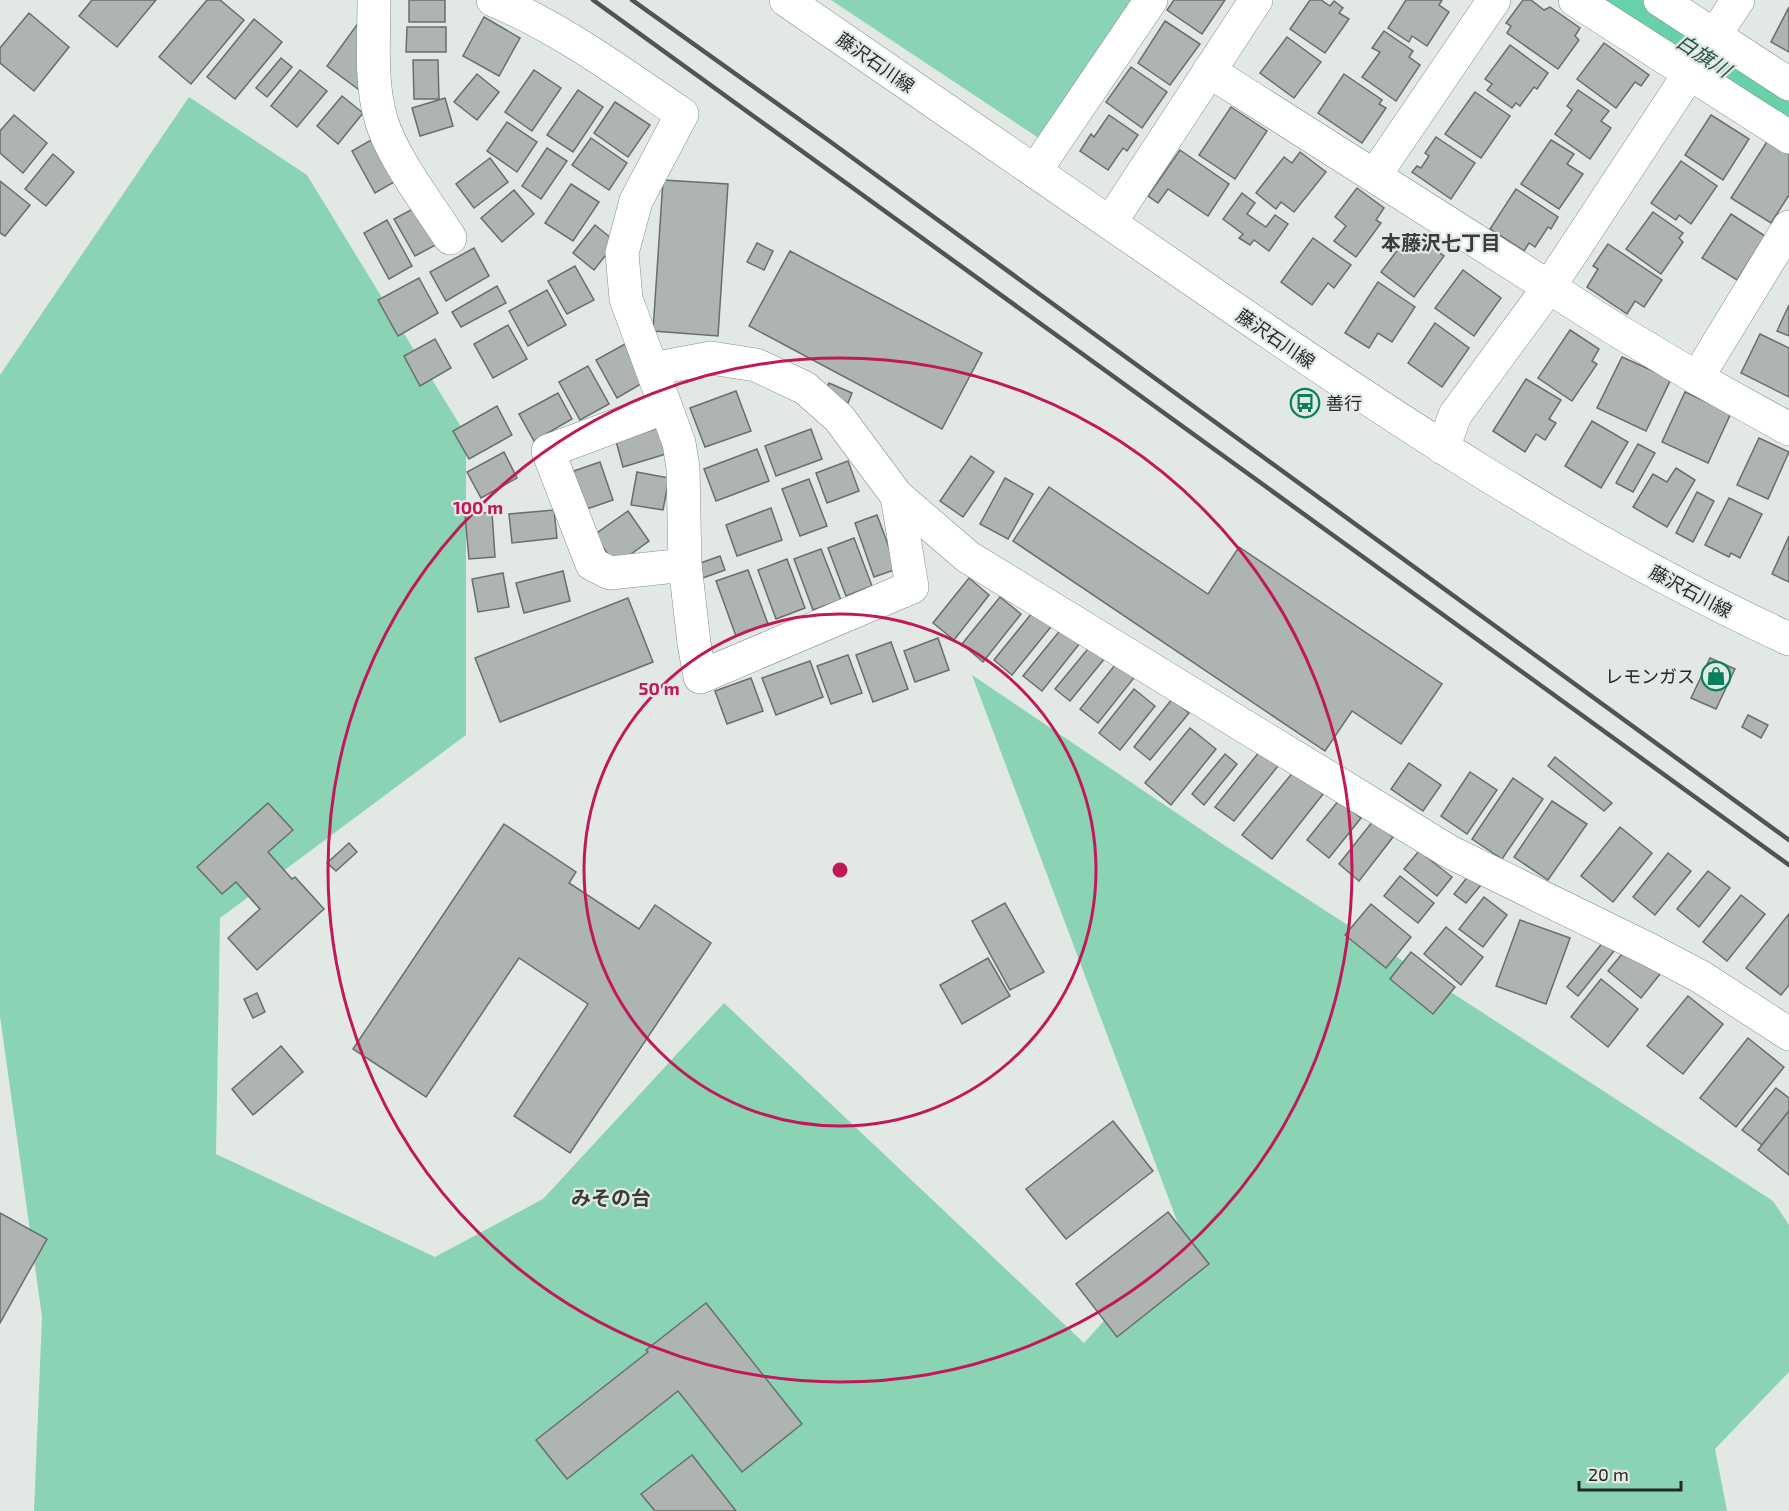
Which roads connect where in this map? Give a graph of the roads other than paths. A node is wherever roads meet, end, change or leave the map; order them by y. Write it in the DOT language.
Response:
graph roads {
  1 [pos="374,0"];
  2 [pos="493,0"];
  3 [pos="786,0"];
  4 [pos="1151,0"];
  5 [pos="1256,0"];
  6 [pos="1494,0"];
  7 [pos="1575,0"];
  8 [pos="1660,0"];
  9 [pos="1738,0"];
  10 [pos="1702,55"];
  11 [pos="1209,71"];
  12 [pos="1789,84"];
  13 [pos="1789,137"];
  14 [pos="1035,171"];
  15 [pos="1375,175"];
  16 [pos="1110,223"];
  17 [pos="1789,227"];
  18 [pos="450,238"];
  19 [pos="1549,287"];
  20 [pos="652,369"];
  21 [pos="1697,378"];
  22 [pos="666,406"];
  23 [pos="1789,429"];
  24 [pos="1443,448"];
  25 [pos="897,496"];
  26 [pos="685,565"];
  27 [pos="1789,639"];
  28 [pos="1789,1034"];
  1 -- 18 [label="street"];
  2 -- 20 [label="street"];
  3 -- 14 [label="street, 藤沢石川線"];
  4 -- 14 [label="street"];
  5 -- 11 [label="street"];
  6 -- 15 [label="street"];
  7 -- 10 [label="street"];
  8 -- 10 [label="street"];
  9 -- 10 [label="street"];
  10 -- 12 [label="street"];
  10 -- 13 [label="street"];
  10 -- 19 [label="street"];
  11 -- 15 [label="street"];
  11 -- 16 [label="street"];
  14 -- 16 [label="street, 藤沢石川線"];
  15 -- 19 [label="street"];
  16 -- 24 [label="street, 藤沢石川線"];
  17 -- 21 [label="street"];
  19 -- 21 [label="street"];
  19 -- 24 [label="street"];
  20 -- 22 [label="street"];
  20 -- 25 [label="street"];
  21 -- 23 [label="street"];
  22 -- 26 [label="street"];
  22 -- 26 [label="street"];
  24 -- 27 [label="street, 藤沢石川線"];
  25 -- 26 [label="street"];
  25 -- 28 [label="street"];
}
